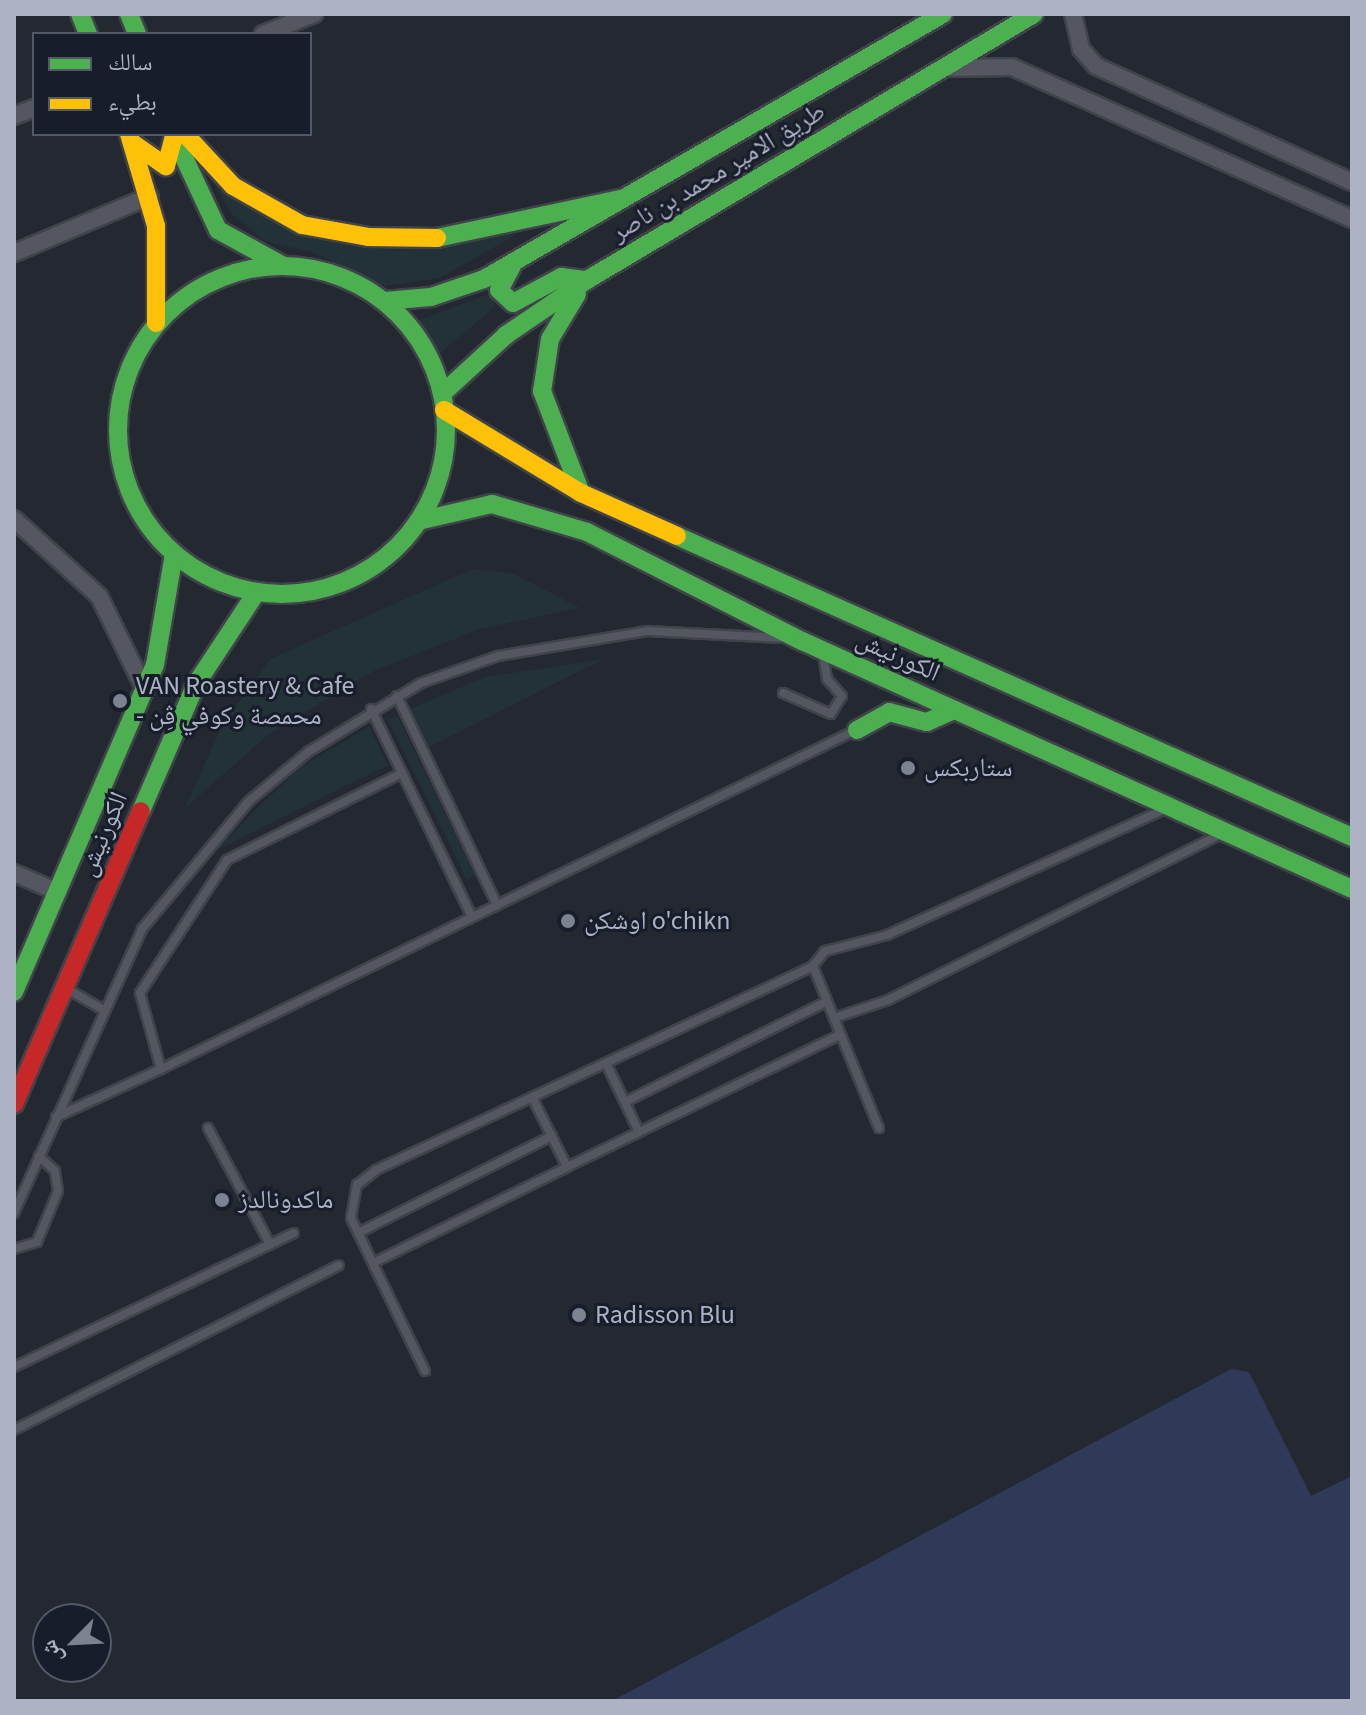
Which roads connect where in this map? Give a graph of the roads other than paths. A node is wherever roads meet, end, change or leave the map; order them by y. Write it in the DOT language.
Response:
graph roads {
  1 [pos="314,14"];
  2 [pos="943,14"];
  3 [pos="1034,14"];
  4 [pos="1073,14"];
  5 [pos="268,32"];
  6 [pos="942,69"];
  7 [pos="177,136"];
  8 [pos="177,136"];
  9 [pos="178,136"];
  10 [pos="130,138"];
  11 [pos="1352,182"];
  12 [pos="150,196"];
  13 [pos="620,199"];
  14 [pos="1352,219"];
  15 [pos="14,253"];
  16 [pos="515,263"];
  17 [pos="282,265"];
  18 [pos="587,280"];
  19 [pos="384,301"];
  20 [pos="156,323"];
  21 [pos="444,402"];
  22 [pos="581,493"];
  23 [pos="14,519"];
  24 [pos="418,521"];
  25 [pos="174,554"];
  26 [pos="256,593"];
  27 [pos="802,641"];
  28 [pos="822,650"];
  29 [pos="145,690"];
  30 [pos="783,693"];
  31 [pos="397,696"];
  32 [pos="371,709"];
  33 [pos="954,710"];
  34 [pos="857,730"];
  35 [pos="402,773"];
  36 [pos="1170,807"];
  37 [pos="1225,832"];
  38 [pos="1352,837"];
  39 [pos="14,873"];
  40 [pos="1352,889"];
  41 [pos="58,892"];
  42 [pos="497,905"];
  43 [pos="472,917"];
  44 [pos="813,966"];
  45 [pos="64,987"];
  46 [pos="14,992"];
  47 [pos="826,1002"];
  48 [pos="102,1009"];
  49 [pos="834,1018"];
  50 [pos="840,1035"];
  51 [pos="606,1063"];
  52 [pos="161,1069"];
  53 [pos="532,1097"];
  54 [pos="625,1102"];
  55 [pos="14,1104"];
  56 [pos="55,1117"];
  57 [pos="208,1128"];
  58 [pos="879,1128"];
  59 [pos="639,1132"];
  60 [pos="552,1136"];
  61 [pos="39,1156"];
  62 [pos="567,1167"];
  63 [pos="14,1213"];
  64 [pos="294,1233"];
  65 [pos="358,1233"];
  66 [pos="270,1244"];
  67 [pos="14,1249"];
  68 [pos="373,1263"];
  69 [pos="339,1265"];
  70 [pos="14,1367"];
  71 [pos="425,1371"];
  72 [pos="14,1430"];
  1 -- 5 [label="street"];
  2 -- 13 [label="main road, طريق الامير محمد بن ناصر"];
  3 -- 6 [label="main road, طريق الامير محمد بن ناصر"];
  4 -- 11 [label="street"];
  6 -- 14 [label="street"];
  6 -- 18 [label="main road, طريق الامير محمد بن ناصر"];
  7 -- 10 [label="main road"];
  8 -- 17 [label="main road"];
  9 -- 13 [label="main road"];
  10 -- 12 [label="main road"];
  12 -- 15 [label="street"];
  12 -- 20 [label="main road"];
  13 -- 16 [label="main road, طريق الامير محمد بن ناصر"];
  16 -- 18 [label="main road"];
  16 -- 19 [label="main road, طريق الامير محمد بن ناصر"];
  17 -- 19 [label="main road"];
  17 -- 20 [label="main road"];
  18 -- 21 [label="main road, طريق الامير محمد بن ناصر"];
  18 -- 22 [label="main road"];
  19 -- 21 [label="main road"];
  20 -- 25 [label="main road"];
  21 -- 22 [label="main road, الكورنيش"];
  21 -- 24 [label="main road"];
  22 -- 38 [label="main road, الكورنيش"];
  23 -- 29 [label="street"];
  24 -- 26 [label="main road"];
  24 -- 27 [label="main road, الكورنيش"];
  25 -- 26 [label="main road"];
  25 -- 29 [label="main road, الكورنيش"];
  26 -- 45 [label="main road, الكورنيش"];
  27 -- 28 [label="main road, الكورنيش"];
  27 -- 31 [label="lane"];
  28 -- 30 [label="lane"];
  28 -- 33 [label="main road, الكورنيش"];
  29 -- 41 [label="main road, الكورنيش"];
  31 -- 32 [label="lane"];
  31 -- 42 [label="lane"];
  32 -- 35 [label="lane"];
  32 -- 48 [label="lane"];
  33 -- 34 [label="main road"];
  33 -- 36 [label="main road, الكورنيش"];
  34 -- 42 [label="lane"];
  35 -- 43 [label="lane"];
  35 -- 52 [label="lane"];
  36 -- 37 [label="main road, الكورنيش"];
  36 -- 44 [label="lane"];
  37 -- 40 [label="main road, الكورنيش"];
  37 -- 49 [label="lane"];
  39 -- 41 [label="street"];
  41 -- 46 [label="main road, الكورنيش"];
  42 -- 43 [label="lane"];
  43 -- 52 [label="lane"];
  44 -- 47 [label="lane"];
  44 -- 51 [label="lane"];
  45 -- 48 [label="lane"];
  45 -- 55 [label="main road, الكورنيش"];
  47 -- 49 [label="lane"];
  47 -- 54 [label="lane"];
  48 -- 56 [label="lane"];
  49 -- 50 [label="lane"];
  50 -- 58 [label="lane"];
  50 -- 59 [label="lane"];
  51 -- 53 [label="lane"];
  51 -- 54 [label="lane"];
  52 -- 56 [label="lane"];
  53 -- 60 [label="lane"];
  53 -- 65 [label="lane"];
  54 -- 59 [label="lane"];
  56 -- 61 [label="lane"];
  57 -- 66 [label="lane"];
  59 -- 62 [label="lane"];
  60 -- 62 [label="lane"];
  60 -- 65 [label="lane"];
  61 -- 63 [label="lane"];
  61 -- 67 [label="lane"];
  62 -- 68 [label="lane"];
  64 -- 66 [label="lane"];
  65 -- 68 [label="lane"];
  66 -- 70 [label="lane"];
  68 -- 71 [label="lane"];
  69 -- 72 [label="lane"];
}
